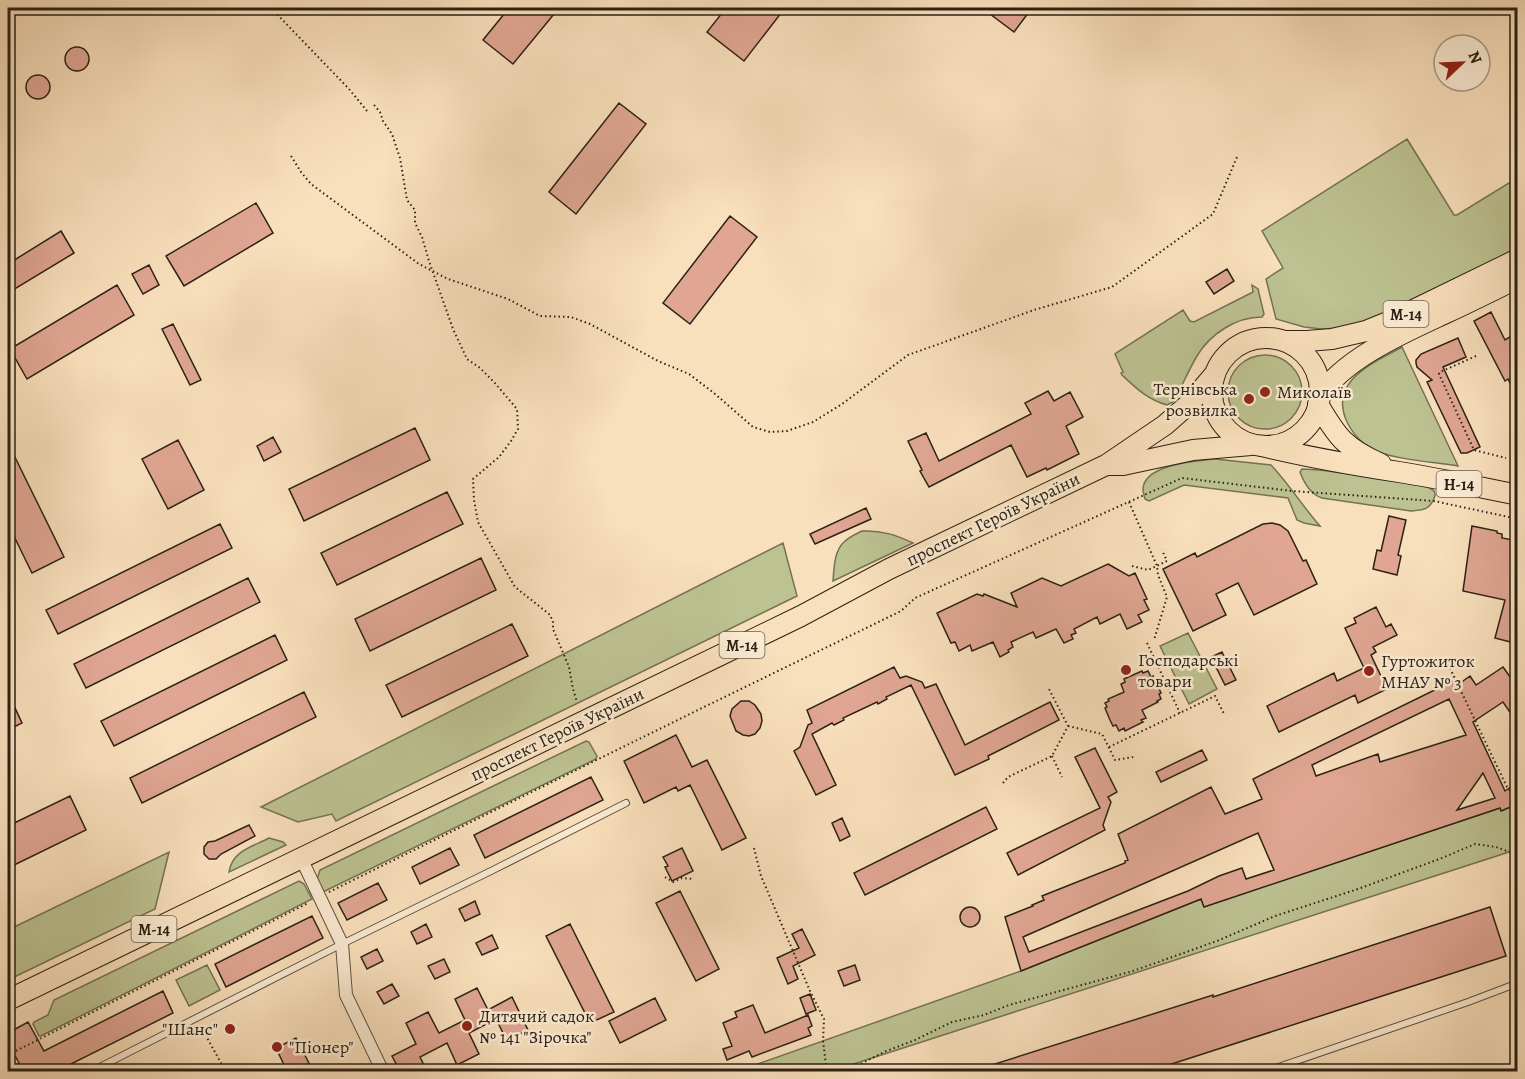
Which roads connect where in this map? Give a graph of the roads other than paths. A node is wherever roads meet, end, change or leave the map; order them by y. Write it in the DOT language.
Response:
graph roads {
  1 [pos="1518,259"];
  2 [pos="1518,278"];
  3 [pos="1285,341"];
  4 [pos="1214,375"];
  5 [pos="1319,400"];
  6 [pos="1258,445"];
  7 [pos="1106,465"];
  8 [pos="1401,472"];
  9 [pos="1518,495"];
  10 [pos="626,803"];
  11 [pos="301,858"];
  12 [pos="342,944"];
  13 [pos="1518,983"];
  14 [pos="8,1000"];
  15 [pos="90,1071"];
  16 [pos="383,1071"];
  17 [pos="1264,1071"];
  1 -- 3 [label="main road, М-14"];
  2 -- 5 [label="main road, М-14"];
  3 -- 4 [label="main road, М-14"];
  3 -- 5 [label="main road"];
  4 -- 6 [label="main road"];
  4 -- 7 [label="main road, проспект Героїв України / М-14"];
  5 -- 6 [label="main road, М-14"];
  5 -- 8 [label="main road"];
  6 -- 7 [label="main road, проспект Героїв України / М-14"];
  6 -- 8 [label="main road"];
  7 -- 11 [label="main road, проспект Героїв України / М-14"];
  8 -- 9 [label="main road, Н-14"];
  10 -- 12 [label="lane"];
  11 -- 12 [label="street"];
  11 -- 14 [label="main road, проспект Героїв України / М-14"];
  12 -- 15 [label="lane"];
  12 -- 16 [label="street"];
  13 -- 17 [label="lane"];
}
